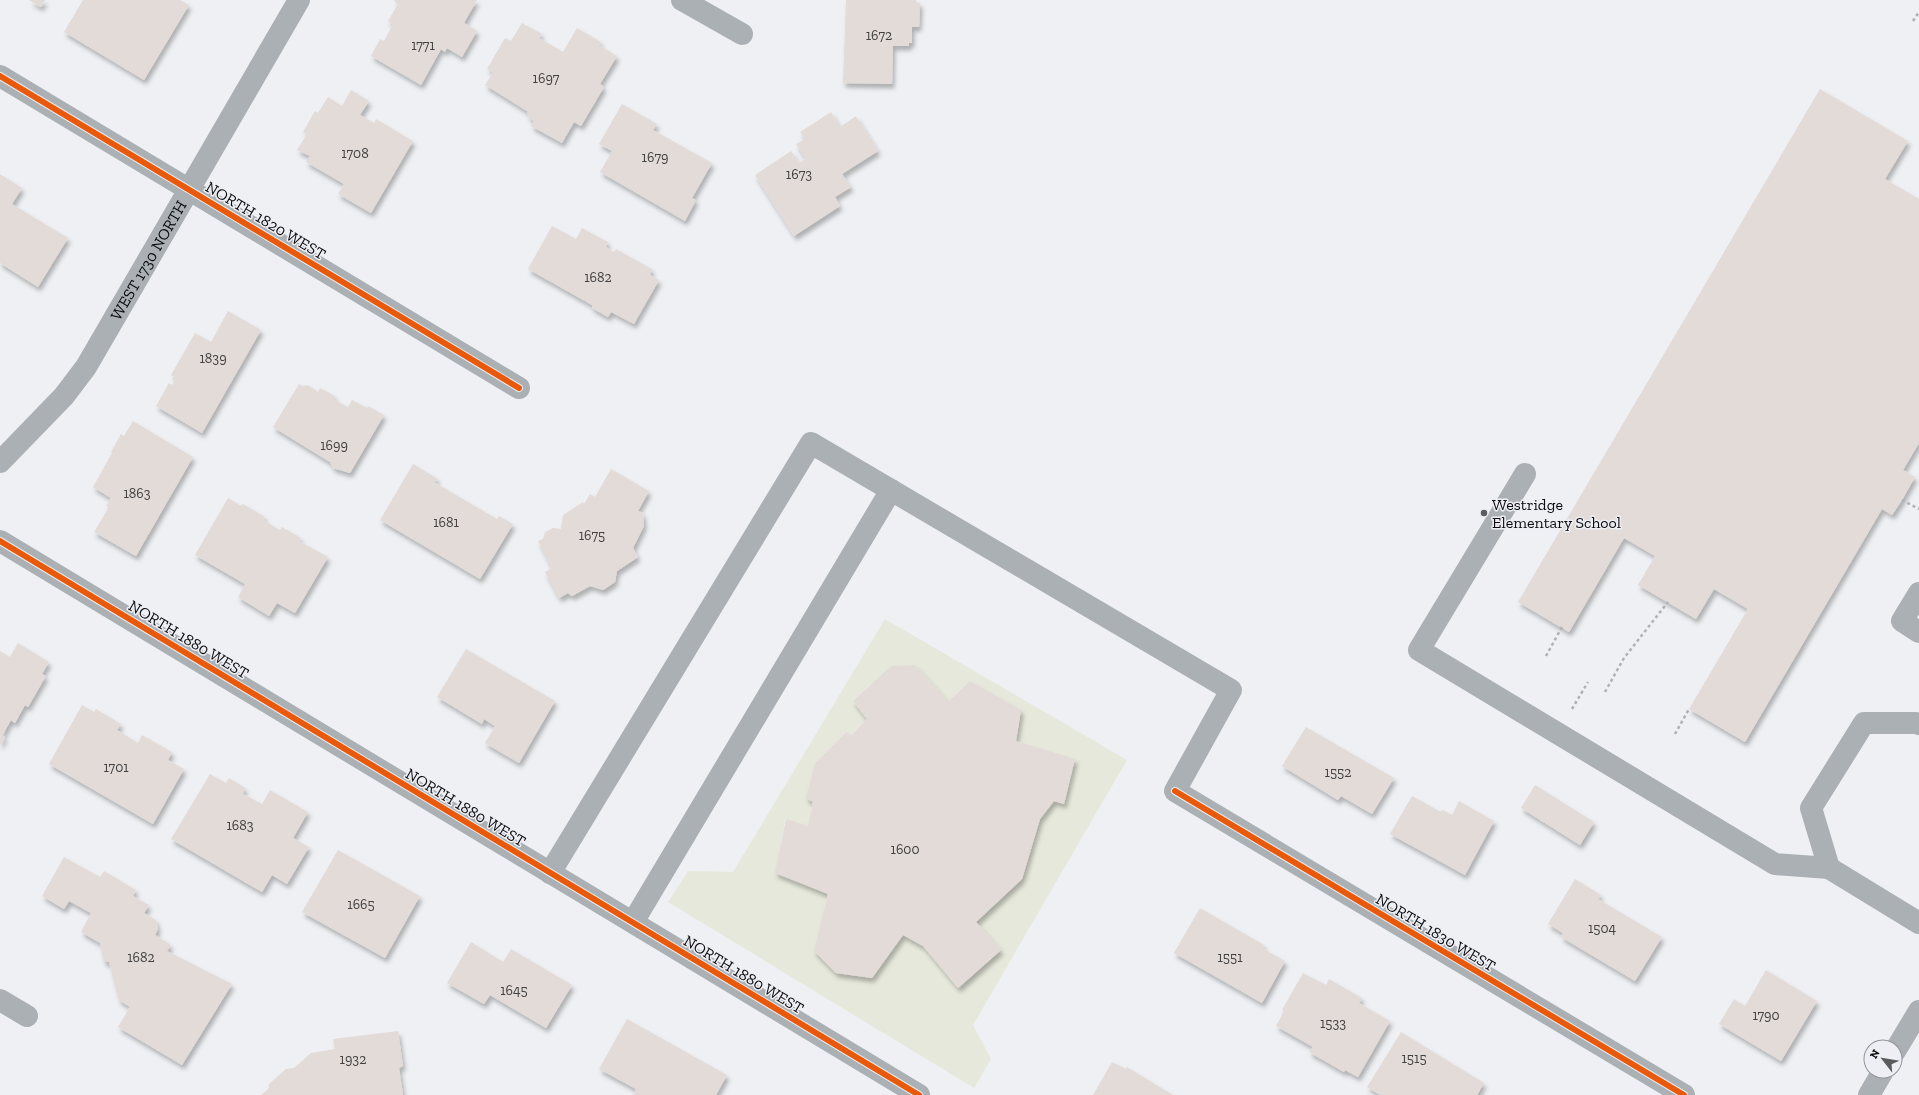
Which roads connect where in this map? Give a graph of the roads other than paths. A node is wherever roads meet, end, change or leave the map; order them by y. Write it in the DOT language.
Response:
graph roads {
  1 [pos="299,0"];
  2 [pos="682,0"];
  3 [pos="742,34"];
  4 [pos="0,76"];
  5 [pos="190,189"];
  6 [pos="519,388"];
  7 [pos="0,462"];
  8 [pos="1525,474"];
  9 [pos="891,490"];
  10 [pos="0,541"];
  11 [pos="1919,592"];
  12 [pos="1919,632"];
  13 [pos="1919,724"];
  14 [pos="1829,868"];
  15 [pos="550,873"];
  16 [pos="633,922"];
  17 [pos="1919,923"];
  18 [pos="0,1000"];
  19 [pos="1919,1011"];
  20 [pos="27,1016"];
  21 [pos="1902,1039"];
  22 [pos="1878,1079"];
  23 [pos="919,1095"];
  24 [pos="1684,1095"];
  25 [pos="1869,1095"];
  1 -- 5 [label="street, WEST 1730 NORTH"];
  2 -- 3 [label="street"];
  4 -- 5 [label="street, NORTH 1820 WEST"];
  5 -- 6 [label="street, NORTH 1820 WEST"];
  5 -- 7 [label="street, WEST 1730 NORTH"];
  8 -- 14 [label="street"];
  9 -- 15 [label="street"];
  9 -- 16 [label="street"];
  9 -- 24 [label="street, NORTH 1830 WEST"];
  10 -- 15 [label="street, NORTH 1880 WEST"];
  11 -- 12 [label="street"];
  13 -- 14 [label="street"];
  14 -- 17 [label="street"];
  15 -- 16 [label="street, NORTH 1880 WEST"];
  16 -- 23 [label="street, NORTH 1880 WEST"];
  18 -- 20 [label="street"];
  19 -- 21 [label="street"];
  22 -- 25 [label="street"];
}
